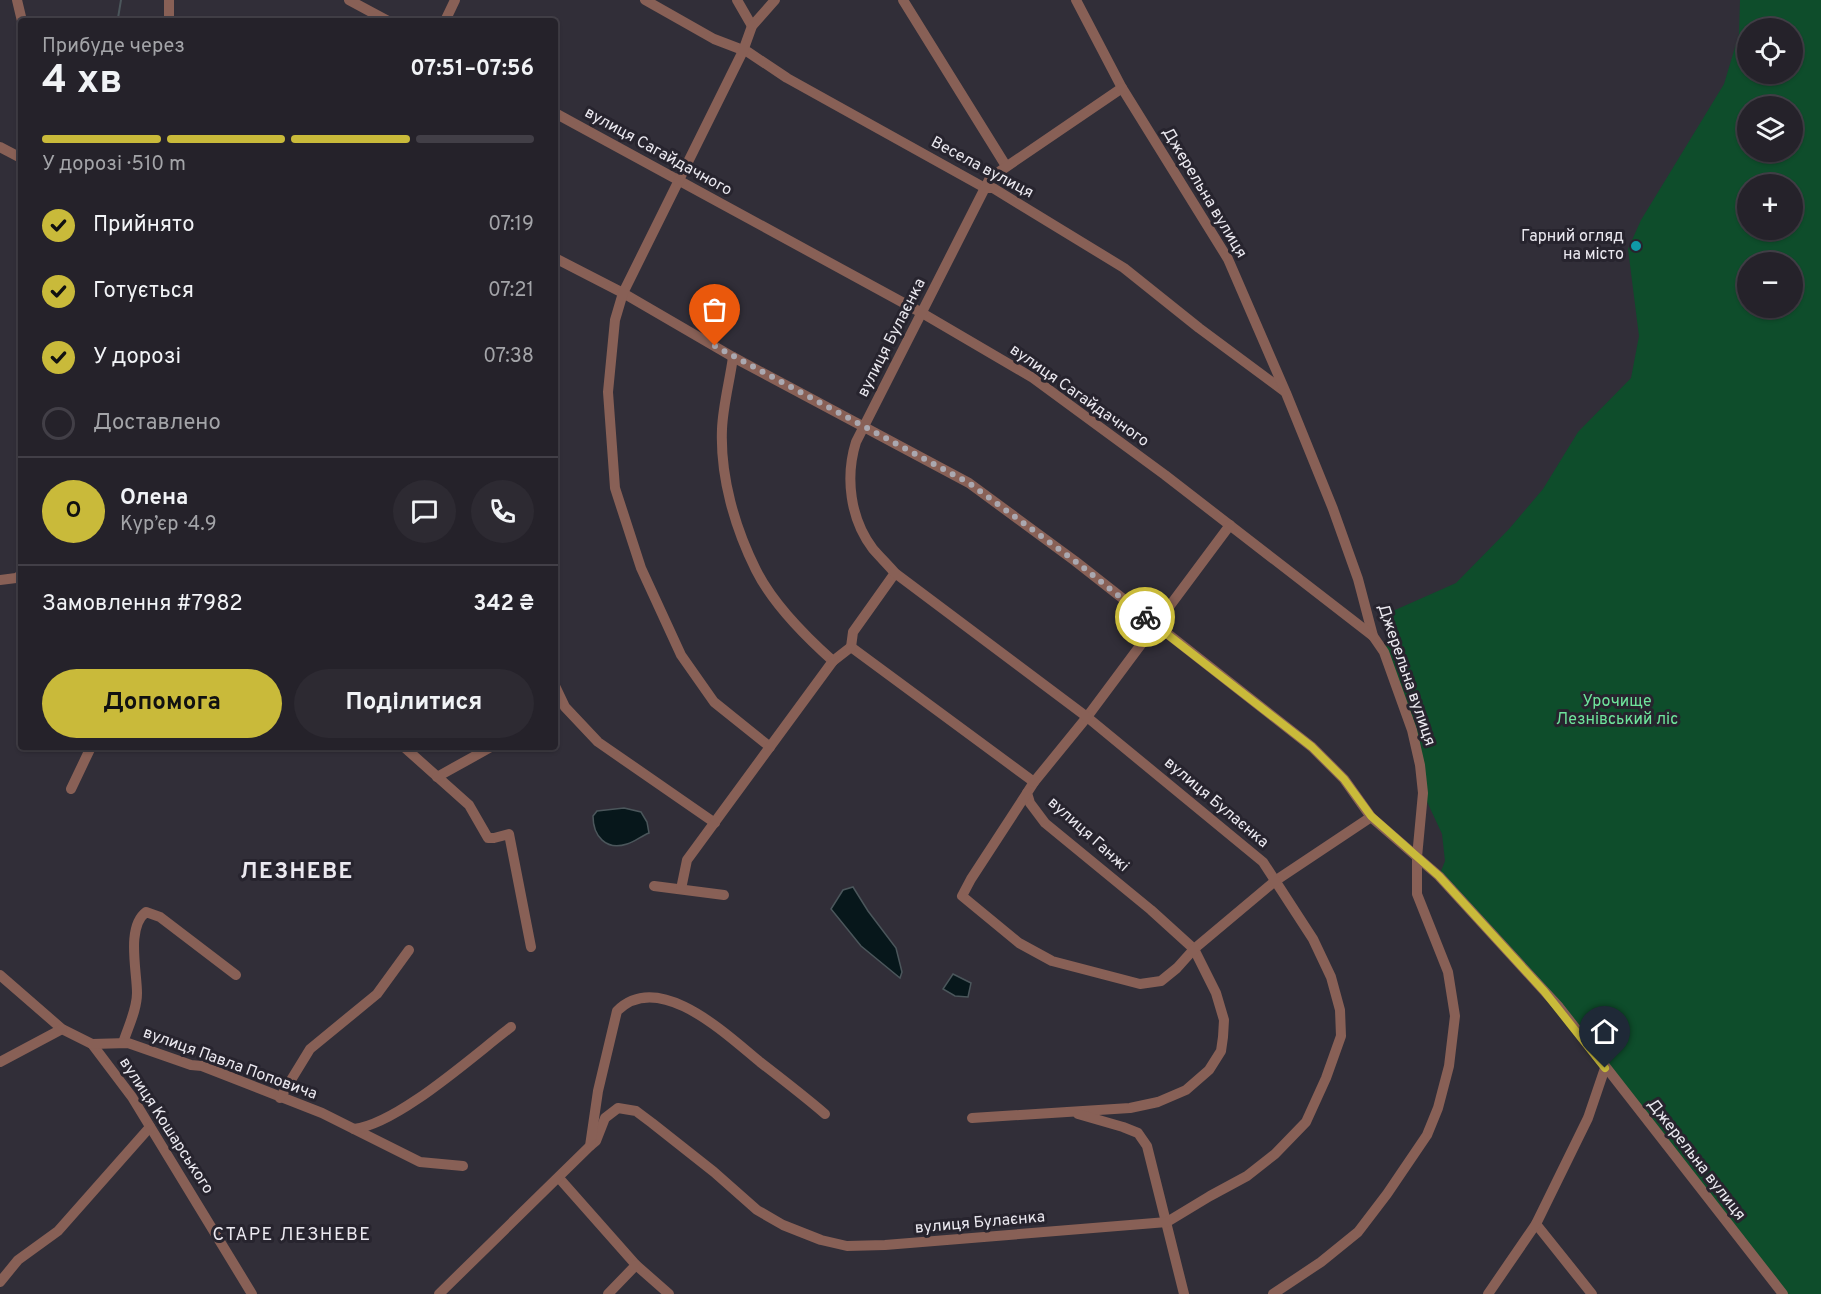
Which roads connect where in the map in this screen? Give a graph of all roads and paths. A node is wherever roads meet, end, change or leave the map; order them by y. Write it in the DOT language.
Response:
graph roads {
  1 [pos="17,0"];
  2 [pos="169,0"];
  3 [pos="349,0"];
  4 [pos="455,0"];
  5 [pos="645,0"];
  6 [pos="737,0"];
  7 [pos="775,0"];
  8 [pos="903,0"];
  9 [pos="1077,0"];
  10 [pos="21,18"];
  11 [pos="169,18"];
  12 [pos="382,18"];
  13 [pos="446,18"];
  14 [pos="752,27"];
  15 [pos="743,51"];
  16 [pos="1122,88"];
  17 [pos="558,115"];
  18 [pos="0,147"];
  19 [pos="18,156"];
  20 [pos="1006,166"];
  21 [pos="678,181"];
  22 [pos="985,188"];
  23 [pos="558,260"];
  24 [pos="623,293"];
  25 [pos="922,313"];
  26 [pos="733,357"];
  27 [pos="1286,393"];
  28 [pos="863,426"];
  29 [pos="1230,525"];
  30 [pos="895,573"];
  31 [pos="18,577"];
  32 [pos="0,580"];
  33 [pos="1155,625"];
  34 [pos="1373,636"];
  35 [pos="851,647"];
  36 [pos="833,661"];
  37 [pos="560,710"];
  38 [pos="1087,717"];
  39 [pos="770,747"];
  40 [pos="90,750"];
  41 [pos="407,750"];
  42 [pos="486,750"];
  43 [pos="437,777"];
  44 [pos="1034,782"];
  45 [pos="72,789"];
  46 [pos="1027,794"];
  47 [pos="1371,816"];
  48 [pos="715,823"];
  49 [pos="1418,857"];
  50 [pos="1275,880"];
  51 [pos="654,886"];
  52 [pos="681,889"];
  53 [pos="724,895"];
  54 [pos="531,948"];
  55 [pos="1194,949"];
  56 [pos="409,950"];
  57 [pos="0,975"];
  58 [pos="236,975"];
  59 [pos="511,1027"];
  60 [pos="62,1029"];
  61 [pos="123,1043"];
  62 [pos="92,1044"];
  63 [pos="0,1062"];
  64 [pos="1605,1068"];
  65 [pos="279,1098"];
  66 [pos="1069,1112"];
  67 [pos="825,1114"];
  68 [pos="972,1118"];
  69 [pos="150,1127"];
  70 [pos="354,1129"];
  71 [pos="590,1146"];
  72 [pos="463,1166"];
  73 [pos="559,1178"];
  74 [pos="1167,1222"];
  75 [pos="1536,1224"];
  76 [pos="636,1265"];
  77 [pos="0,1282"];
  78 [pos="252,1294"];
  79 [pos="439,1294"];
  80 [pos="608,1294"];
  81 [pos="669,1294"];
  82 [pos="1184,1294"];
  83 [pos="1273,1294"];
  84 [pos="1488,1294"];
  85 [pos="1592,1294"];
  86 [pos="1783,1294"];
  1 -- 10 [label="street"];
  2 -- 11 [label="street"];
  3 -- 12 [label="street"];
  4 -- 13 [label="street"];
  5 -- 15 [label="street, Весела вулиця"];
  6 -- 14 [label="street"];
  7 -- 14 [label="street"];
  8 -- 20 [label="street"];
  9 -- 16 [label="street, Джерельна вулиця"];
  14 -- 15 [label="street"];
  15 -- 21 [label="street"];
  15 -- 22 [label="street, Весела вулиця"];
  16 -- 20 [label="street, вулиця Булаєнка"];
  16 -- 27 [label="street, Джерельна вулиця"];
  17 -- 21 [label="street, вулиця Сагайдачного"];
  18 -- 19 [label="street"];
  20 -- 22 [label="street, вулиця Булаєнка"];
  21 -- 24 [label="street"];
  21 -- 25 [label="street, вулиця Сагайдачного"];
  22 -- 25 [label="street, вулиця Булаєнка"];
  22 -- 27 [label="street, Весела вулиця"];
  23 -- 24 [label="street"];
  24 -- 26 [label="street"];
  24 -- 39 [label="street"];
  25 -- 28 [label="street, вулиця Булаєнка"];
  25 -- 29 [label="street, вулиця Сагайдачного"];
  26 -- 28 [label="street"];
  26 -- 36 [label="street"];
  27 -- 34 [label="street, Джерельна вулиця"];
  28 -- 30 [label="street, вулиця Булаєнка"];
  28 -- 33 [label="street"];
  29 -- 33 [label="street"];
  29 -- 34 [label="street, вулиця Сагайдачного"];
  30 -- 35 [label="street"];
  30 -- 38 [label="street, вулиця Булаєнка"];
  31 -- 32 [label="street"];
  33 -- 38 [label="street"];
  33 -- 47 [label="street"];
  34 -- 49 [label="street, Джерельна вулиця"];
  35 -- 36 [label="street"];
  35 -- 44 [label="street, вулиця Ганжі"];
  36 -- 39 [label="street"];
  37 -- 48 [label="street"];
  38 -- 44 [label="street"];
  38 -- 50 [label="street, вулиця Булаєнка"];
  39 -- 48 [label="street"];
  40 -- 45 [label="street"];
  41 -- 43 [label="street"];
  42 -- 43 [label="street"];
  43 -- 54 [label="street"];
  44 -- 46 [label="street, вулиця Ганжі"];
  46 -- 55 [label="street, вулиця Ганжі"];
  46 -- 55 [label="street"];
  47 -- 49 [label="street"];
  47 -- 50 [label="street"];
  48 -- 52 [label="street"];
  49 -- 64 [label="street, Джерельна вулиця"];
  49 -- 83 [label="street"];
  50 -- 55 [label="street"];
  50 -- 74 [label="street, вулиця Булаєнка"];
  51 -- 52 [label="street"];
  52 -- 53 [label="street"];
  55 -- 66 [label="street, вулиця Ганжі"];
  56 -- 65 [label="street"];
  57 -- 60 [label="street, вулиця Кошарського"];
  58 -- 61 [label="street"];
  59 -- 70 [label="street"];
  60 -- 62 [label="street, вулиця Кошарського"];
  60 -- 63 [label="street"];
  61 -- 62 [label="street, вулиця Павла Поповича"];
  61 -- 65 [label="street, вулиця Павла Поповича"];
  62 -- 69 [label="street, вулиця Кошарського"];
  64 -- 75 [label="street"];
  64 -- 86 [label="street, Джерельна вулиця"];
  65 -- 70 [label="street, вулиця Павла Поповича"];
  66 -- 68 [label="street, вулиця Ганжі"];
  66 -- 74 [label="street"];
  67 -- 71 [label="street"];
  69 -- 77 [label="street"];
  69 -- 78 [label="street, вулиця Кошарського"];
  70 -- 72 [label="street, вулиця Павла Поповича"];
  71 -- 73 [label="street"];
  71 -- 74 [label="street, вулиця Булаєнка"];
  73 -- 76 [label="street"];
  73 -- 79 [label="street"];
  74 -- 82 [label="street"];
  75 -- 84 [label="street"];
  75 -- 85 [label="street"];
  76 -- 80 [label="street"];
  76 -- 81 [label="street"];
}
